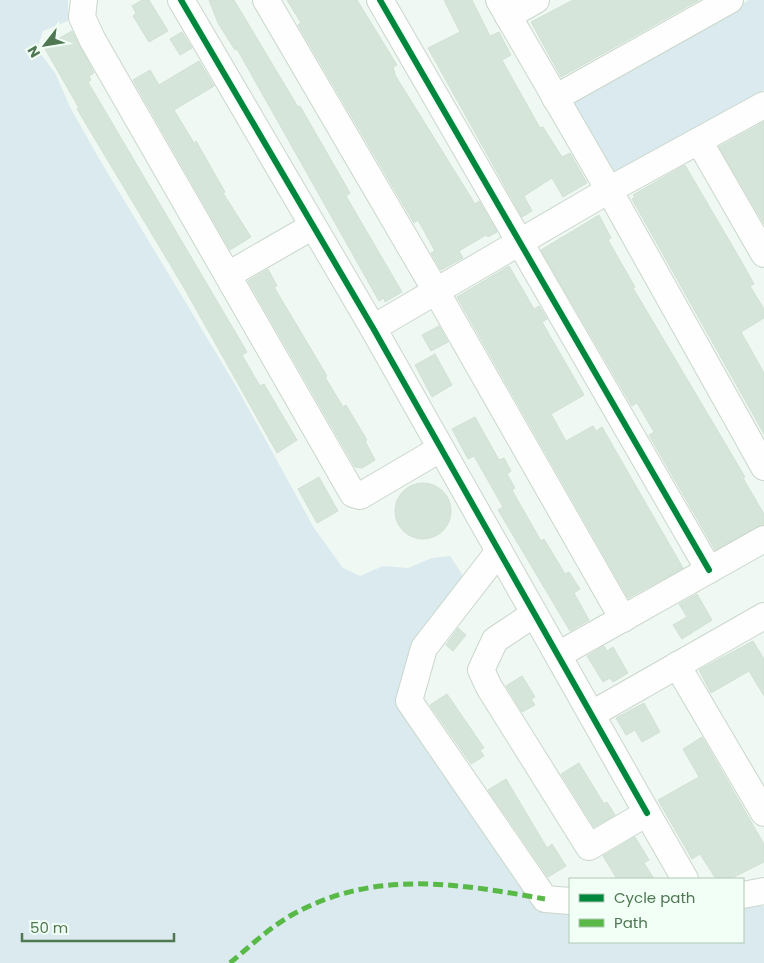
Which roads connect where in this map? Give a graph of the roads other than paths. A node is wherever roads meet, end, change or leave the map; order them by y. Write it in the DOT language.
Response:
graph roads {
  1 [pos="84,0"];
  2 [pos="182,0"];
  3 [pos="266,0"];
  4 [pos="380,0"];
  5 [pos="536,0"];
  6 [pos="730,0"];
  7 [pos="504,8"];
  8 [pos="554,98"];
  9 [pos="764,105"];
  10 [pos="699,141"];
  11 [pos="609,190"];
  12 [pos="313,226"];
  13 [pos="520,242"];
  14 [pos="764,254"];
  15 [pos="228,275"];
  16 [pos="436,291"];
  17 [pos="373,328"];
  18 [pos="440,449"];
  19 [pos="764,467"];
  20 [pos="764,540"];
  21 [pos="499,551"];
  22 [pos="709,570"];
  23 [pos="534,614"];
  24 [pos="764,616"];
  25 [pos="623,619"];
  26 [pos="558,655"];
  27 [pos="677,665"];
  28 [pos="592,714"];
  29 [pos="647,813"];
  30 [pos="764,813"];
  31 [pos="684,878"];
  32 [pos="764,891"];
  33 [pos="744,895"];
  34 [pos="569,901"];
  1 -- 15 [label="street"];
  2 -- 12 [label="street"];
  3 -- 16 [label="street"];
  4 -- 13 [label="street"];
  5 -- 7 [label="street"];
  6 -- 8 [label="street"];
  7 -- 8 [label="street"];
  8 -- 11 [label="street"];
  9 -- 10 [label="street"];
  10 -- 11 [label="street"];
  10 -- 14 [label="street"];
  11 -- 13 [label="street"];
  11 -- 19 [label="street"];
  12 -- 15 [label="street"];
  12 -- 17 [label="street"];
  13 -- 16 [label="street"];
  13 -- 22 [label="street"];
  15 -- 18 [label="street"];
  16 -- 17 [label="street"];
  16 -- 25 [label="street"];
  17 -- 18 [label="street"];
  18 -- 21 [label="street"];
  20 -- 22 [label="street"];
  21 -- 23 [label="street"];
  21 -- 34 [label="street"];
  22 -- 25 [label="street"];
  23 -- 26 [label="street"];
  23 -- 29 [label="street"];
  24 -- 27 [label="street"];
  25 -- 26 [label="street"];
  26 -- 28 [label="street"];
  27 -- 28 [label="street"];
  27 -- 30 [label="street"];
  28 -- 29 [label="street"];
  29 -- 31 [label="street"];
  32 -- 33 [label="street"];
}
